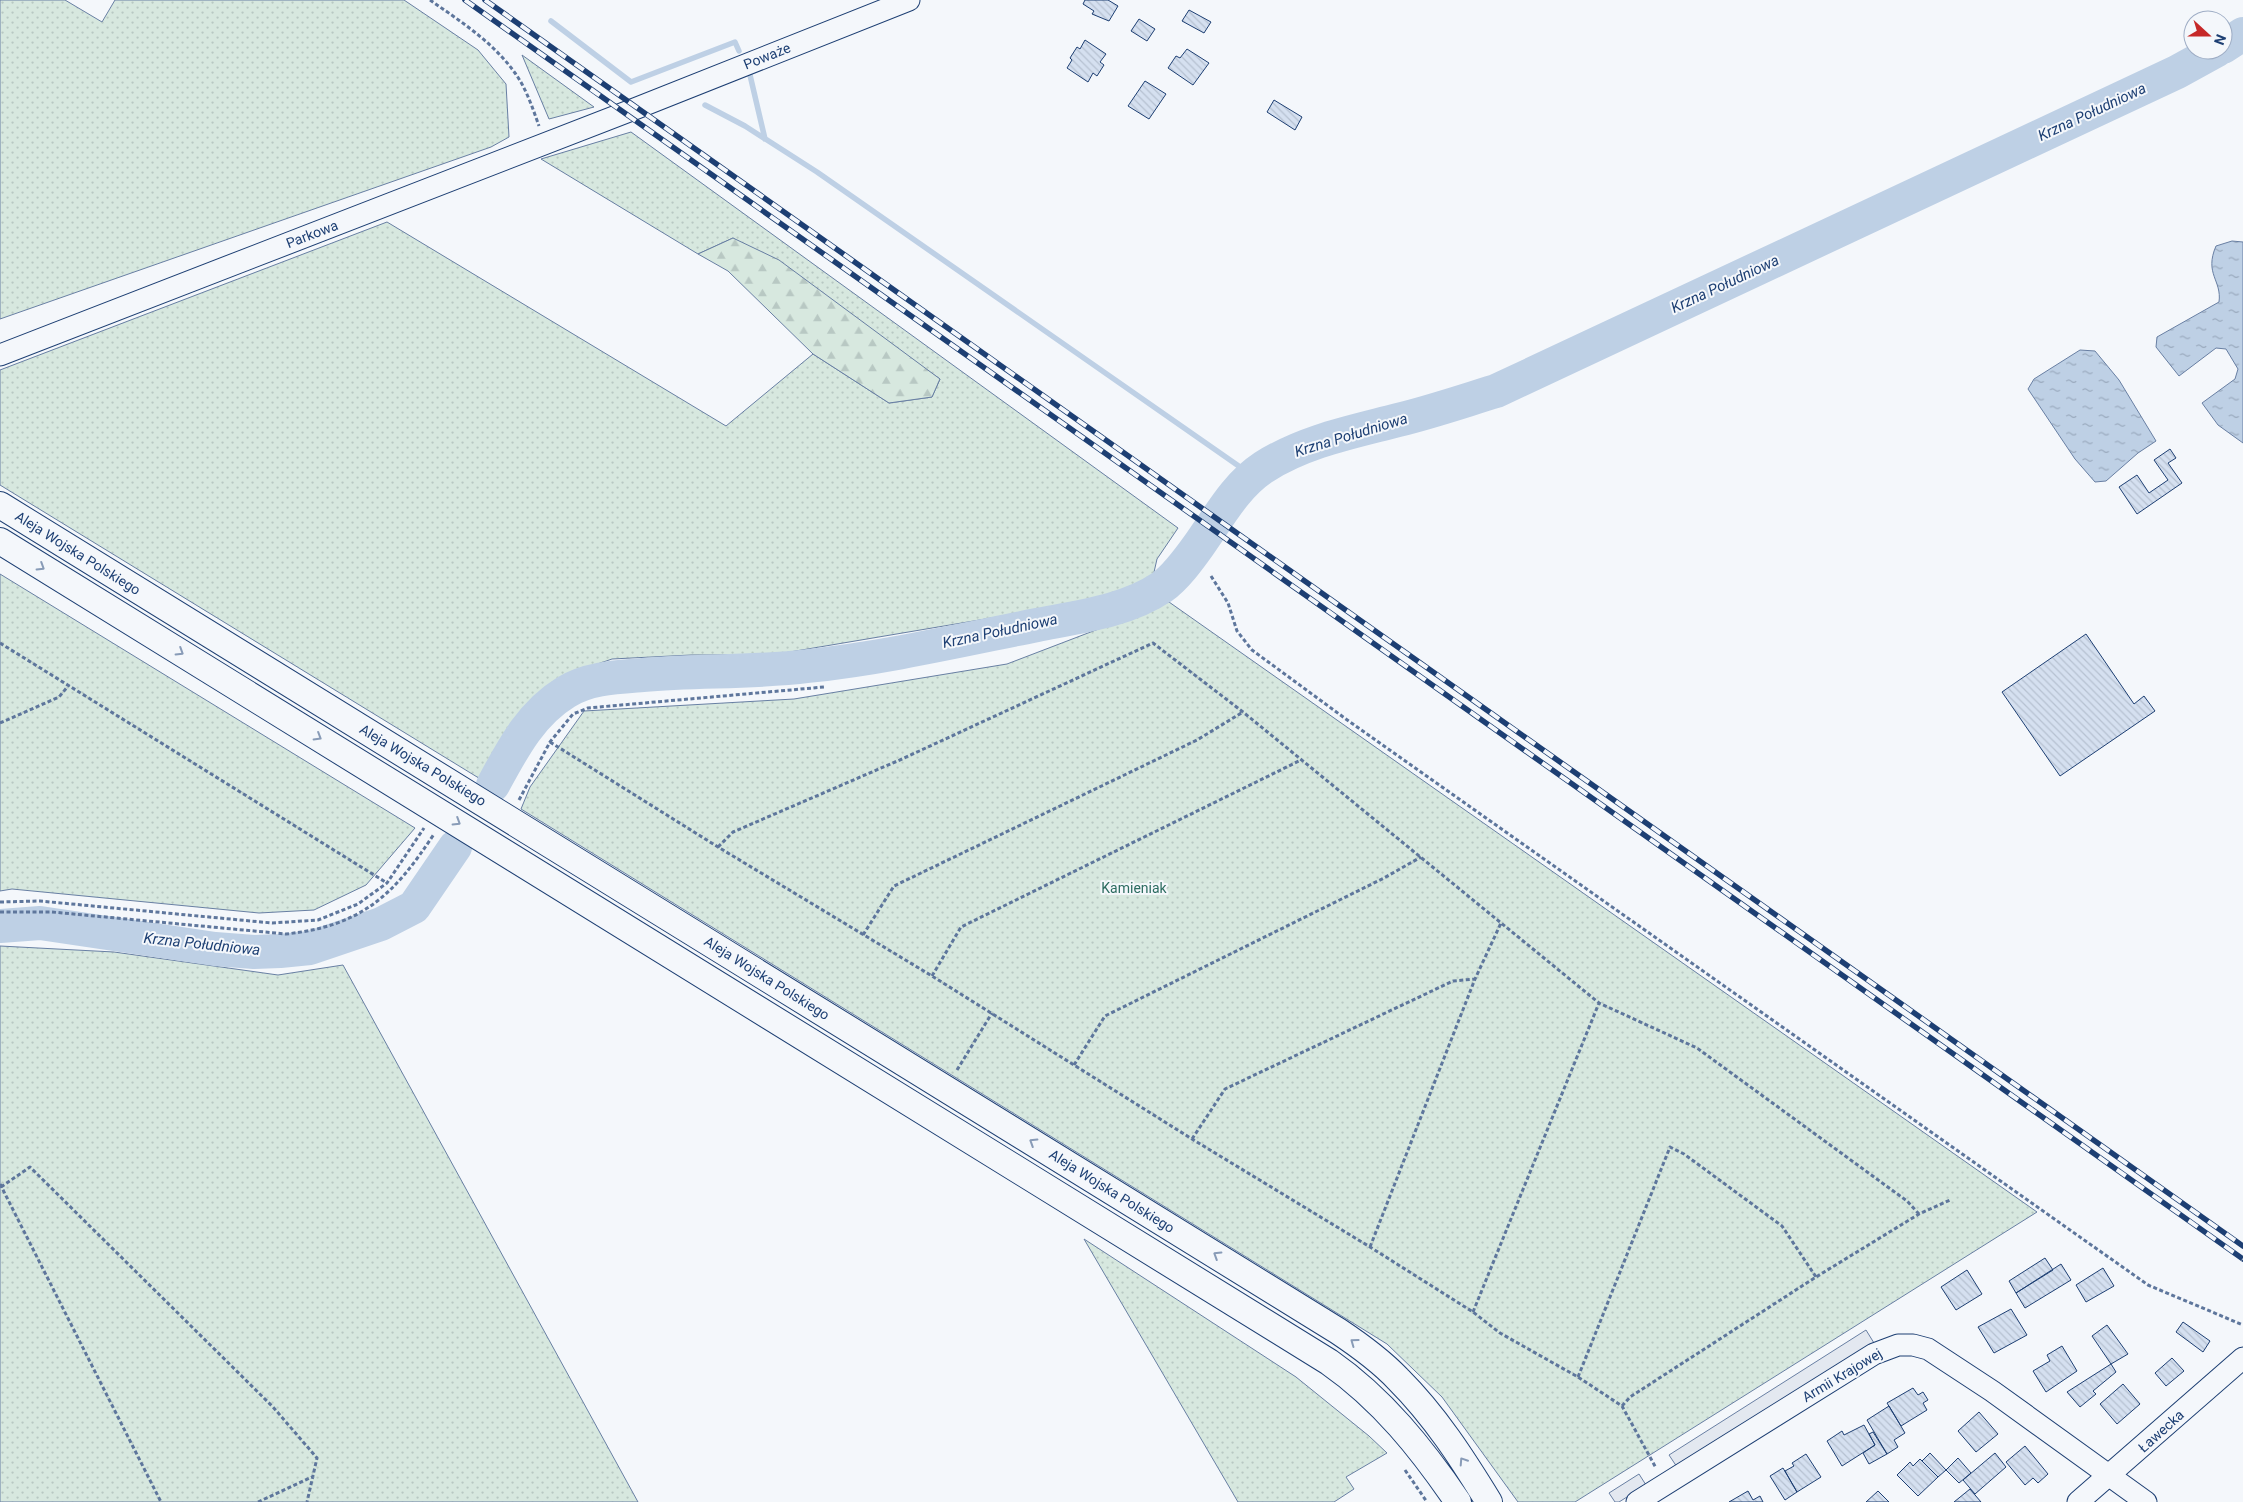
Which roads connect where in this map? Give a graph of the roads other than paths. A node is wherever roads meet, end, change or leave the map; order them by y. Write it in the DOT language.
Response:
graph roads {
  1 [pos="909,0"];
  2 [pos="625,113"];
  3 [pos="0,355"];
  4 [pos="0,505"];
  5 [pos="0,541"];
  6 [pos="2243,1358"];
  7 [pos="2110,1476"];
  8 [pos="1458,1502"];
  9 [pos="1489,1502"];
  10 [pos="1637,1502"];
  11 [pos="2078,1502"];
  12 [pos="2146,1502"];
  1 -- 2 [label="street, Poważe"];
  2 -- 3 [label="street, Parkowa"];
  9 -- 4 [label="main road, Aleja Wojska Polskiego, one-way"];
  5 -- 8 [label="main road, one-way"];
  6 -- 7 [label="street, Ławecka"];
  7 -- 10 [label="street, Armii Krajowej"];
  7 -- 11 [label="street, Ławecka"];
  7 -- 12 [label="street, Armii Krajowej"];
}
